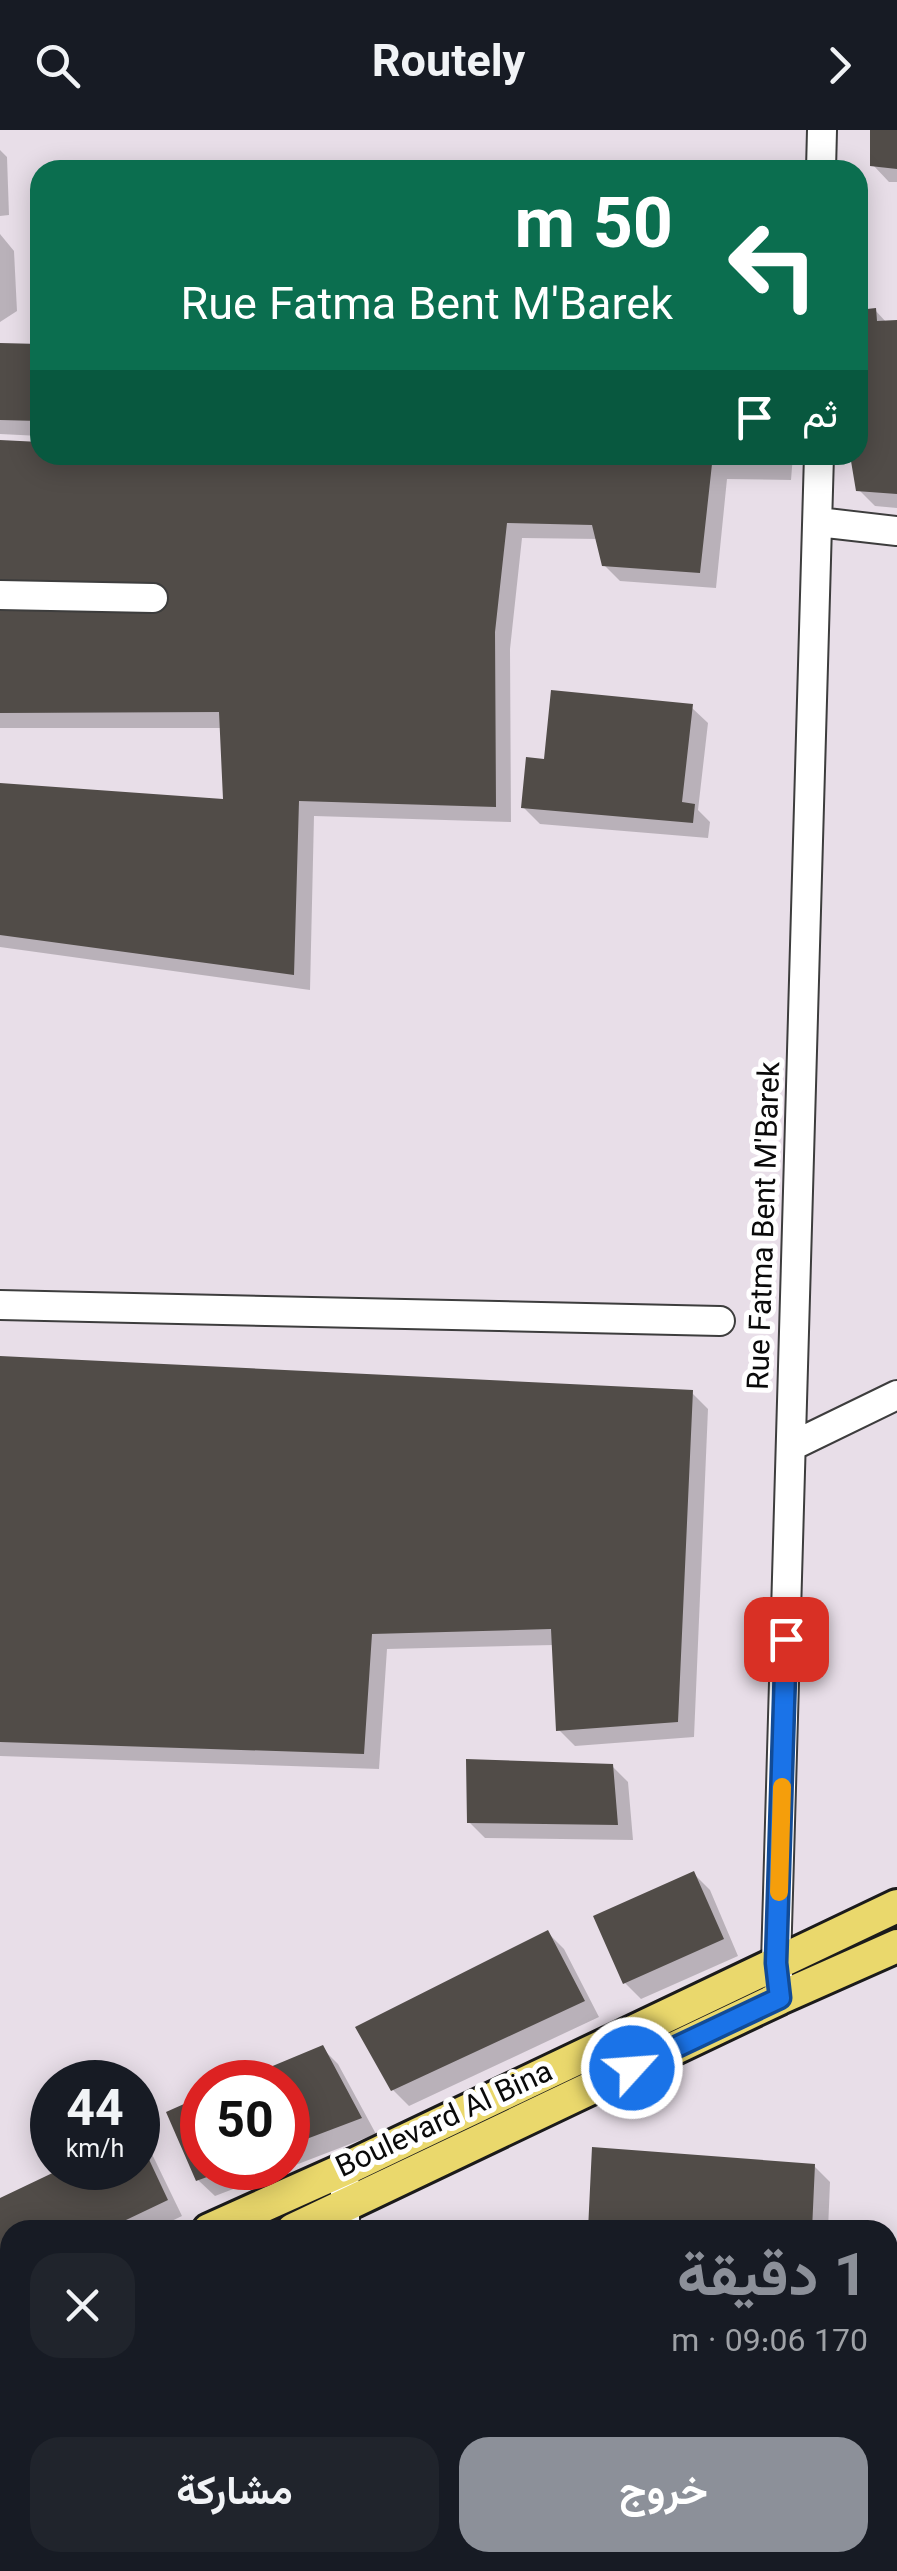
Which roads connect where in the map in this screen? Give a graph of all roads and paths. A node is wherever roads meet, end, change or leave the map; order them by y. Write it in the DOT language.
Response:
graph roads {
  1 [pos="822,130"];
  2 [pos="821,160"];
  3 [pos="819,465"];
  4 [pos="818,522"];
  5 [pos="897,531"];
  6 [pos="0,595"];
  7 [pos="153,598"];
  8 [pos="0,1305"];
  9 [pos="720,1321"];
  10 [pos="897,1395"];
  11 [pos="792,1446"];
  12 [pos="897,1906"];
  13 [pos="897,1946"];
  14 [pos="776,1963"];
  15 [pos="780,1998"];
  16 [pos="345,2168"];
  17 [pos="345,2218"];
  18 [pos="231,2220"];
  1 -- 2 [label="lane"];
  3 -- 4 [label="lane, Rue Fatma Bent M'Barek"];
  4 -- 5 [label="lane"];
  4 -- 11 [label="lane, Rue Fatma Bent M'Barek"];
  6 -- 7 [label="lane"];
  8 -- 9 [label="lane"];
  10 -- 11 [label="lane"];
  11 -- 14 [label="lane, Rue Fatma Bent M'Barek"];
  12 -- 14 [label="main road, Boulevard Al Bina"];
  13 -- 15 [label="main road, Boulevard Al Bina"];
  14 -- 15 [label="lane, Rue Fatma Bent M'Barek"];
  14 -- 16 [label="main road, Boulevard Al Bina"];
  15 -- 17 [label="main road, Boulevard Al Bina"];
  16 -- 17 [label="lane"];
  16 -- 18 [label="main road, Boulevard Al Bina"];
}
